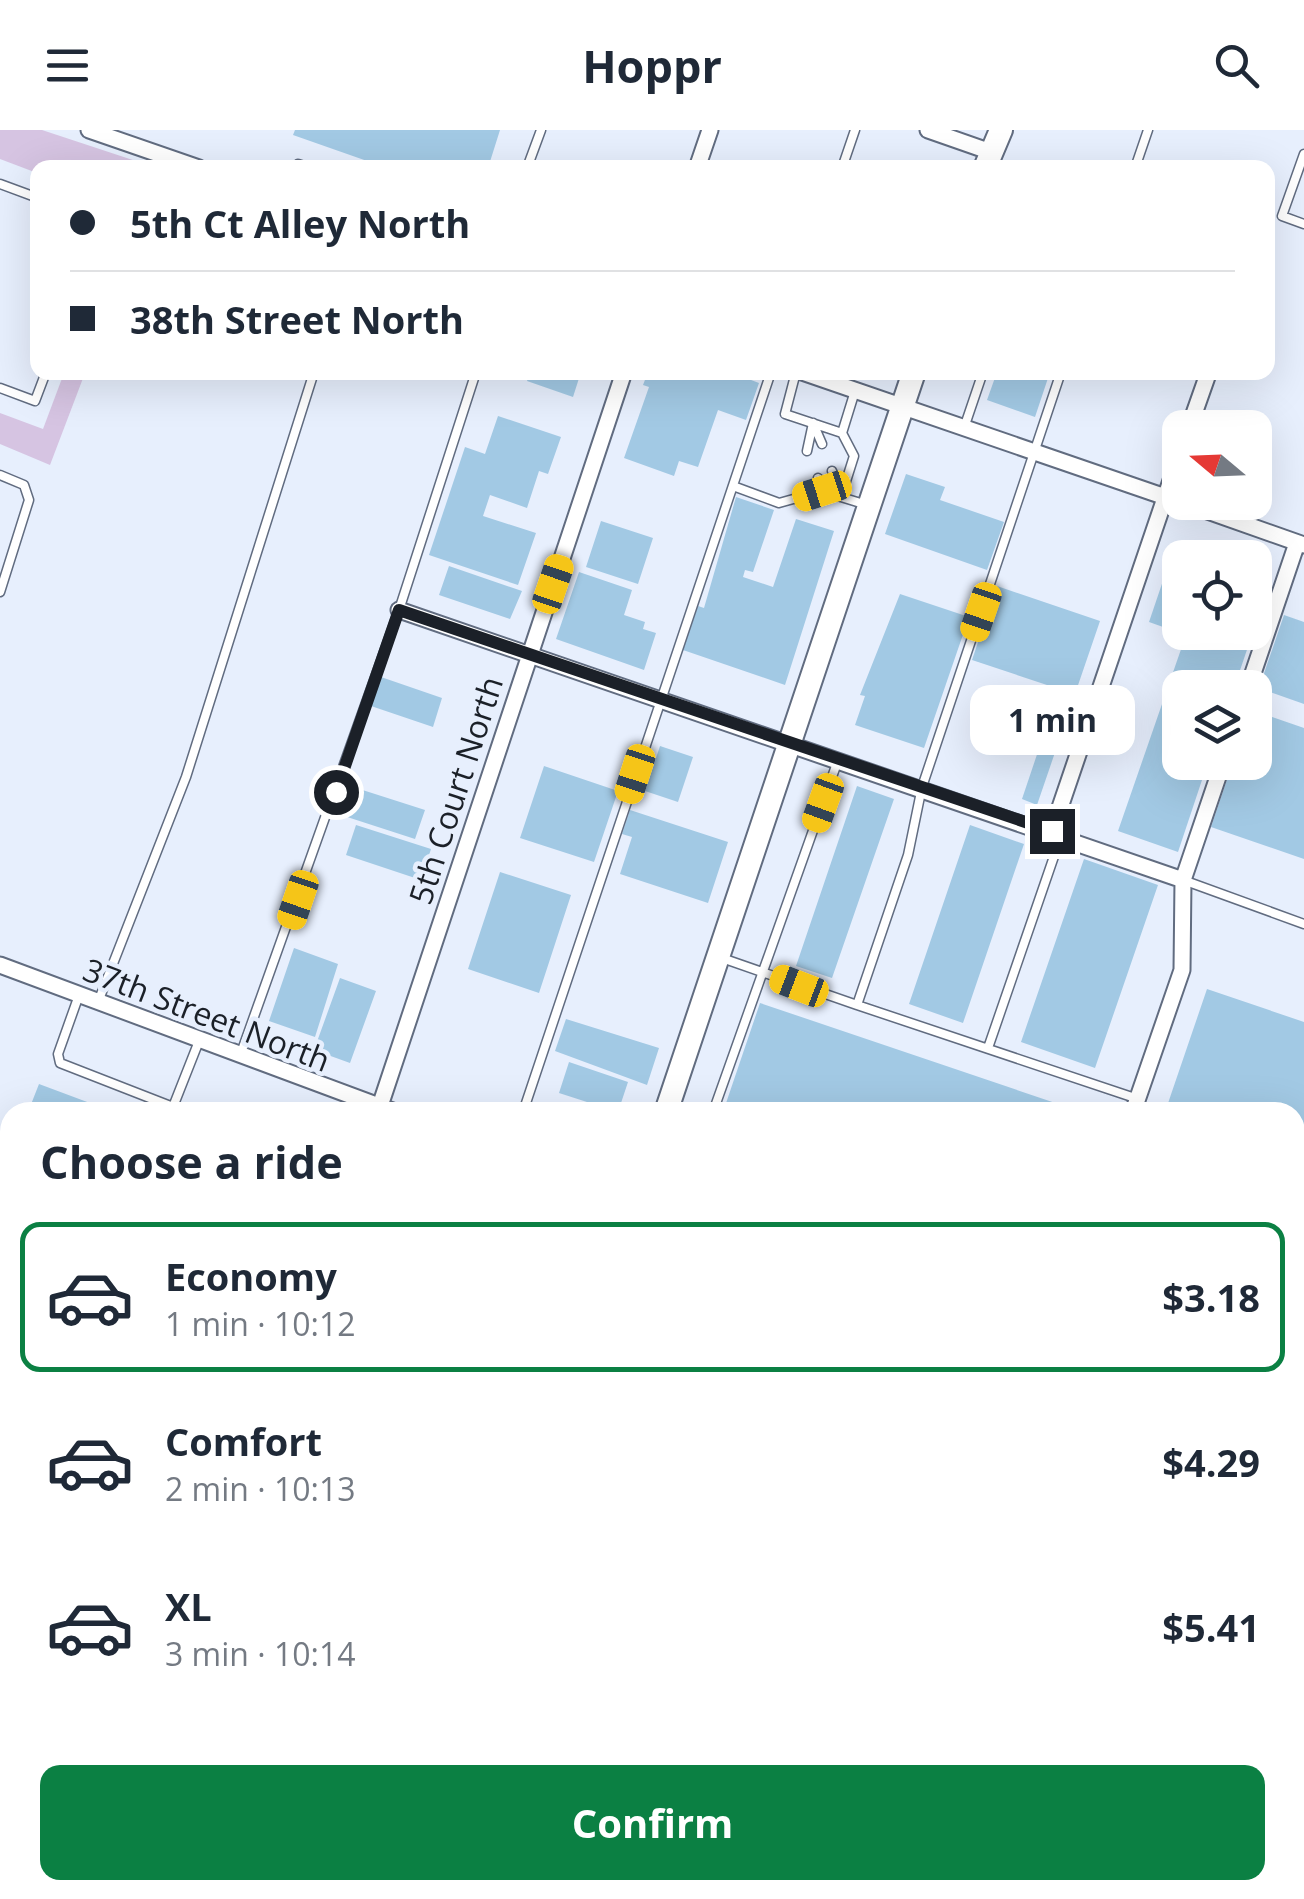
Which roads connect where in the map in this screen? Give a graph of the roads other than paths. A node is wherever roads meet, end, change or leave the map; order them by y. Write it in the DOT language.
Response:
graph roads {
  1 [pos="88,130"];
  2 [pos="541,130"];
  3 [pos="710,130"];
  4 [pos="855,130"];
  5 [pos="928,130"];
  6 [pos="1001,130"];
  7 [pos="1148,130"];
  8 [pos="1304,154"];
  9 [pos="176,160"];
  10 [pos="530,160"];
  11 [pos="700,160"];
  12 [pos="845,160"];
  13 [pos="988,160"];
  14 [pos="1138,160"];
  15 [pos="0,184"];
  16 [pos="30,195"];
  17 [pos="1304,224"];
  18 [pos="43,380"];
  19 [pos="311,380"];
  20 [pos="473,380"];
  21 [pos="621,380"];
  22 [pos="768,380"];
  23 [pos="796,380"];
  24 [pos="823,380"];
  25 [pos="911,380"];
  26 [pos="980,380"];
  27 [pos="1058,380"];
  28 [pos="1206,380"];
  29 [pos="0,388"];
  30 [pos="856,391"];
  31 [pos="902,407"];
  32 [pos="1195,410"];
  33 [pos="813,424"];
  34 [pos="964,428"];
  35 [pos="842,433"];
  36 [pos="822,444"];
  37 [pos="807,451"];
  38 [pos="1033,452"];
  39 [pos="832,471"];
  40 [pos="0,475"];
  41 [pos="818,478"];
  42 [pos="732,486"];
  43 [pos="822,491"];
  44 [pos="1162,495"];
  45 [pos="841,497"];
  46 [pos="870,506"];
  47 [pos="1169,520"];
  48 [pos="1233,520"];
  49 [pos="1301,544"];
  50 [pos="0,592"];
  51 [pos="399,610"];
  52 [pos="529,654"];
  53 [pos="1255,670"];
  54 [pos="660,698"];
  55 [pos="790,742"];
  56 [pos="839,759"];
  57 [pos="1217,780"];
  58 [pos="922,787"];
  59 [pos="1057,833"];
  60 [pos="1183,880"];
  61 [pos="1304,924"];
  62 [pos="716,956"];
  63 [pos="0,964"];
  64 [pos="765,973"];
  65 [pos="79,995"];
  66 [pos="98,1002"];
  67 [pos="857,1004"];
  68 [pos="199,1041"];
  69 [pos="988,1048"];
  70 [pos="238,1056"];
  71 [pos="153,1102"];
  72 [pos="175,1102"];
  73 [pos="360,1102"];
  74 [pos="387,1102"];
  75 [pos="526,1102"];
  76 [pos="669,1102"];
  77 [pos="717,1102"];
  78 [pos="1125,1102"];
  79 [pos="1136,1102"];
  1 -- 9 [label="street"];
  2 -- 10 [label="lane"];
  3 -- 11 [label="street"];
  4 -- 12 [label="lane"];
  5 -- 13 [label="street"];
  6 -- 13 [label="main road"];
  7 -- 14 [label="lane"];
  8 -- 17 [label="lane"];
  15 -- 16 [label="lane"];
  18 -- 29 [label="lane"];
  19 -- 66 [label="lane"];
  20 -- 51 [label="lane"];
  21 -- 52 [label="street, 5th Court North"];
  22 -- 42 [label="lane"];
  23 -- 33 [label="lane"];
  24 -- 30 [label="street"];
  25 -- 31 [label="main road"];
  26 -- 34 [label="lane"];
  27 -- 38 [label="lane"];
  28 -- 32 [label="street"];
  30 -- 31 [label="street"];
  30 -- 35 [label="lane"];
  31 -- 34 [label="street"];
  31 -- 46 [label="main road"];
  33 -- 35 [label="lane"];
  33 -- 36 [label="lane"];
  33 -- 37 [label="lane"];
  34 -- 38 [label="street"];
  35 -- 45 [label="lane"];
  38 -- 44 [label="street"];
  38 -- 58 [label="lane"];
  39 -- 45 [label="lane"];
  40 -- 50 [label="lane"];
  41 -- 43 [label="lane"];
  42 -- 43 [label="lane"];
  42 -- 54 [label="lane"];
  43 -- 45 [label="lane"];
  45 -- 46 [label="lane"];
  46 -- 55 [label="main road"];
  47 -- 59 [label="street"];
  48 -- 49 [label="street"];
  49 -- 53 [label="street"];
  51 -- 52 [label="street"];
  51 -- 70 [label="lane"];
  52 -- 54 [label="street"];
  52 -- 74 [label="street, 5th Court North"];
  54 -- 55 [label="street"];
  54 -- 75 [label="lane"];
  55 -- 56 [label="street"];
  55 -- 62 [label="main road"];
  56 -- 58 [label="street"];
  56 -- 64 [label="lane"];
  57 -- 60 [label="street"];
  58 -- 59 [label="street"];
  58 -- 67 [label="lane"];
  59 -- 60 [label="street"];
  59 -- 69 [label="lane"];
  60 -- 61 [label="lane"];
  60 -- 79 [label="street"];
  62 -- 64 [label="lane"];
  62 -- 76 [label="main road"];
  63 -- 65 [label="street, 37th Street North"];
  64 -- 67 [label="lane"];
  64 -- 77 [label="lane"];
  65 -- 66 [label="street, 37th Street North"];
  65 -- 71 [label="lane"];
  66 -- 68 [label="street, 37th Street North"];
  67 -- 69 [label="lane"];
  68 -- 70 [label="street, 37th Street North"];
  68 -- 72 [label="lane"];
  69 -- 78 [label="lane"];
  70 -- 73 [label="street, 37th Street North"];
}
